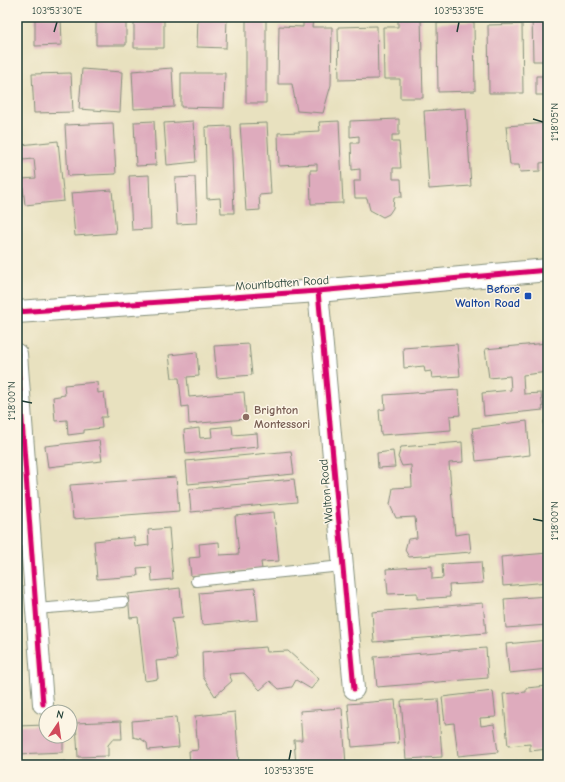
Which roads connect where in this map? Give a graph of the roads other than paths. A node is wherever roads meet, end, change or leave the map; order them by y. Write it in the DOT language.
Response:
graph roads {
  1 [pos="548,270"];
  2 [pos="318,291"];
  3 [pos="17,312"];
  4 [pos="17,354"];
  5 [pos="342,566"];
  6 [pos="196,581"];
  7 [pos="123,602"];
  8 [pos="36,609"];
  9 [pos="354,689"];
  10 [pos="43,704"];
  1 -- 2 [label="main road, Mountbatten Road"];
  2 -- 3 [label="main road, Mountbatten Road"];
  2 -- 5 [label="street, Walton Road"];
  4 -- 8 [label="street"];
  5 -- 6 [label="lane"];
  5 -- 9 [label="street, Walton Road"];
  7 -- 8 [label="lane"];
  8 -- 10 [label="street"];
}
